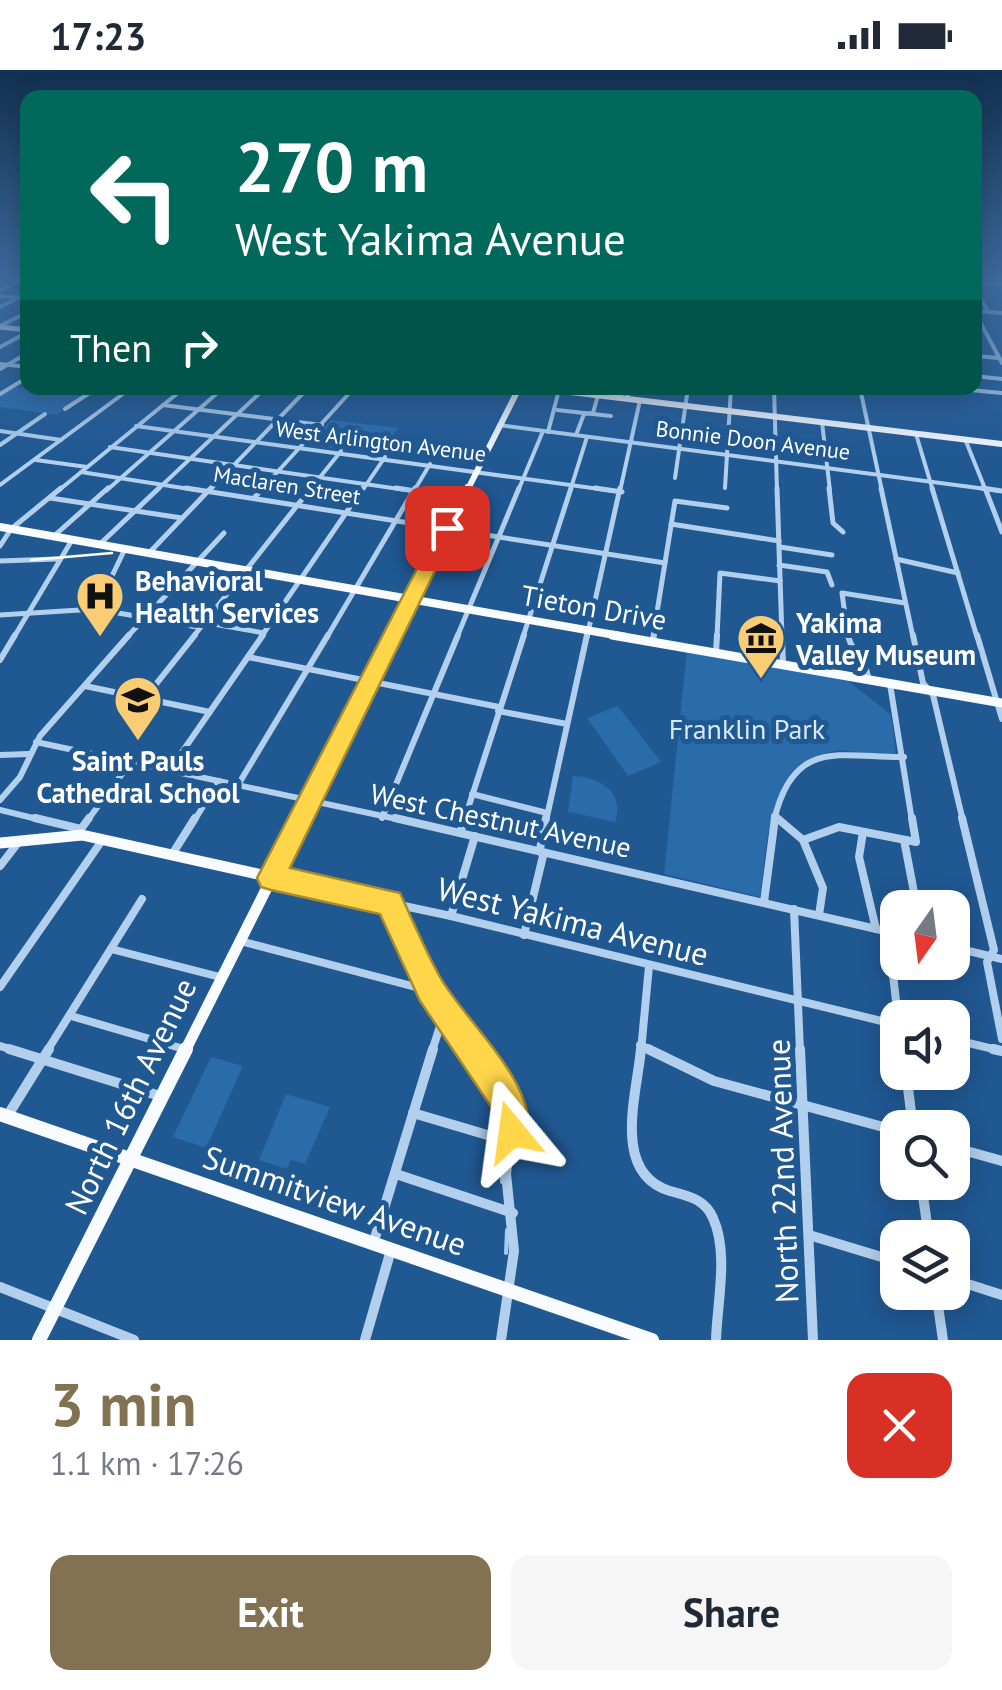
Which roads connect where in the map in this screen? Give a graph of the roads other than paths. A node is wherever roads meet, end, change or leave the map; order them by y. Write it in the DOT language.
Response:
graph roads {
  1 [pos="991,340"];
  2 [pos="992,343"];
  3 [pos="1002,344"];
  4 [pos="20,358"];
  5 [pos="1001,360"];
  6 [pos="7,365"];
  7 [pos="0,367"];
  8 [pos="20,367"];
  9 [pos="20,382"];
  10 [pos="14,385"];
  11 [pos="20,386"];
  12 [pos="0,394"];
  13 [pos="86,395"];
  14 [pos="122,395"];
  15 [pos="175,395"];
  16 [pos="216,395"];
  17 [pos="257,395"];
  18 [pos="301,395"];
  19 [pos="348,395"];
  20 [pos="514,395"];
  21 [pos="557,395"];
  22 [pos="597,395"];
  23 [pos="615,395"];
  24 [pos="629,395"];
  25 [pos="687,395"];
  26 [pos="731,395"];
  27 [pos="774,395"];
  28 [pos="861,395"];
  29 [pos="628,398"];
  30 [pos="640,400"];
  31 [pos="162,405"];
  32 [pos="686,406"];
  33 [pos="65,410"];
  34 [pos="198,410"];
  35 [pos="557,410"];
  36 [pos="730,411"];
  37 [pos="588,413"];
  38 [pos="45,414"];
  39 [pos="237,414"];
  40 [pos="611,416"];
  41 [pos="775,417"];
  42 [pos="278,420"];
  43 [pos="822,422"];
  44 [pos="322,425"];
  45 [pos="499,425"];
  46 [pos="136,426"];
  47 [pos="868,428"];
  48 [pos="545,431"];
  49 [pos="0,432"];
  50 [pos="174,432"];
  51 [pos="16,434"];
  52 [pos="916,434"];
  53 [pos="576,435"];
  54 [pos="213,437"];
  55 [pos="587,437"];
  56 [pos="61,440"];
  57 [pos="966,440"];
  58 [pos="631,442"];
  59 [pos="256,443"];
  60 [pos="1002,444"];
  61 [pos="0,445"];
  62 [pos="303,446"];
  63 [pos="110,448"];
  64 [pos="679,448"];
  65 [pos="341,452"];
  66 [pos="149,453"];
  67 [pos="727,455"];
  68 [pos="385,457"];
  69 [pos="190,459"];
  70 [pos="34,460"];
  71 [pos="776,461"];
  72 [pos="430,464"];
  73 [pos="234,465"];
  74 [pos="826,468"];
  75 [pos="84,469"];
  76 [pos="475,471"];
  77 [pos="277,472"];
  78 [pos="878,474"];
  79 [pos="0,477"];
  80 [pos="9,478"];
  81 [pos="121,478"];
  82 [pos="320,478"];
  83 [pos="523,478"];
  84 [pos="676,478"];
  85 [pos="930,482"];
  86 [pos="164,484"];
  87 [pos="366,484"];
  88 [pos="0,485"];
  89 [pos="573,485"];
  90 [pos="725,488"];
  91 [pos="984,488"];
  92 [pos="209,491"];
  93 [pos="414,491"];
  94 [pos="1002,491"];
  95 [pos="622,492"];
  96 [pos="48,498"];
  97 [pos="254,498"];
  98 [pos="462,498"];
  99 [pos="90,504"];
  100 [pos="298,506"];
  101 [pos="726,508"];
  102 [pos="134,512"];
  103 [pos="347,512"];
  104 [pos="182,518"];
  105 [pos="396,520"];
  106 [pos="671,524"];
  107 [pos="0,527"];
  108 [pos="447,528"];
  109 [pos="11,530"];
  110 [pos="842,532"];
  111 [pos="1002,532"];
  112 [pos="224,533"];
  113 [pos="499,536"];
  114 [pos="54,537"];
  115 [pos="72,540"];
  116 [pos="100,544"];
  117 [pos="779,544"];
  118 [pos="553,545"];
  119 [pos="0,546"];
  120 [pos="125,548"];
  121 [pos="150,552"];
  122 [pos="607,554"];
  123 [pos="832,554"];
  124 [pos="58,559"];
  125 [pos="896,559"];
  126 [pos="194,560"];
  127 [pos="0,561"];
  128 [pos="665,563"];
  129 [pos="780,565"];
  130 [pos="248,569"];
  131 [pos="958,573"];
  132 [pos="302,578"];
  133 [pos="780,582"];
  134 [pos="832,585"];
  135 [pos="357,587"];
  136 [pos="412,597"];
  137 [pos="905,603"];
  138 [pos="470,607"];
  139 [pos="96,609"];
  140 [pos="26,613"];
  141 [pos="0,615"];
  142 [pos="144,617"];
  143 [pos="528,618"];
  144 [pos="204,624"];
  145 [pos="590,629"];
  146 [pos="264,633"];
  147 [pos="653,640"];
  148 [pos="716,652"];
  149 [pos="248,658"];
  150 [pos="0,660"];
  151 [pos="783,664"];
  152 [pos="308,669"];
  153 [pos="869,680"];
  154 [pos="369,681"];
  155 [pos="890,684"];
  156 [pos="84,686"];
  157 [pos="925,690"];
  158 [pos="435,694"];
  159 [pos="146,698"];
  160 [pos="999,703"];
  161 [pos="499,709"];
  162 [pos="210,712"];
  163 [pos="1002,719"];
  164 [pos="567,724"];
  165 [pos="36,742"];
  166 [pos="30,754"];
  167 [pos="0,755"];
  168 [pos="904,757"];
  169 [pos="130,762"];
  170 [pos="170,771"];
  171 [pos="219,781"];
  172 [pos="238,785"];
  173 [pos="472,794"];
  174 [pos="0,800"];
  175 [pos="309,802"];
  176 [pos="0,810"];
  177 [pos="546,812"];
  178 [pos="774,816"];
  179 [pos="382,818"];
  180 [pos="82,832"];
  181 [pos="863,832"];
  182 [pos="460,833"];
  183 [pos="475,835"];
  184 [pos="103,838"];
  185 [pos="20,839"];
  186 [pos="803,840"];
  187 [pos="904,840"];
  188 [pos="0,843"];
  189 [pos="540,849"];
  190 [pos="173,853"];
  191 [pos="0,866"];
  192 [pos="271,878"];
  193 [pos="913,890"];
  194 [pos="142,900"];
  195 [pos="764,902"];
  196 [pos="390,903"];
  197 [pos="794,909"];
  198 [pos="819,915"];
  199 [pos="450,916"];
  200 [pos="876,928"];
  201 [pos="880,929"];
  202 [pos="524,935"];
  203 [pos="239,940"];
  204 [pos="112,949"];
  205 [pos="970,952"];
  206 [pos="988,956"];
  207 [pos="1002,958"];
  208 [pos="649,966"];
  209 [pos="220,977"];
  210 [pos="0,987"];
  211 [pos="430,990"];
  212 [pos="800,999"];
  213 [pos="445,1013"];
  214 [pos="70,1016"];
  215 [pos="880,1021"];
  216 [pos="1002,1040"];
  217 [pos="970,1043"];
  218 [pos="0,1046"];
  219 [pos="640,1046"];
  220 [pos="184,1049"];
  221 [pos="1002,1051"];
  222 [pos="43,1058"];
  223 [pos="160,1096"];
  224 [pos="804,1106"];
  225 [pos="413,1113"];
  226 [pos="3,1116"];
  227 [pos="880,1126"];
  228 [pos="511,1142"];
  229 [pos="970,1152"];
  230 [pos="132,1157"];
  231 [pos="1002,1161"];
  232 [pos="396,1174"];
  233 [pos="509,1212"];
  234 [pos="809,1236"];
  235 [pos="374,1242"];
  236 [pos="391,1248"];
  237 [pos="880,1257"];
  238 [pos="970,1284"];
  239 [pos="0,1287"];
  240 [pos="509,1291"];
  241 [pos="1002,1294"];
  242 [pos="55,1308"];
  243 [pos="939,1310"];
  244 [pos="648,1339"];
  245 [pos="39,1340"];
  246 [pos="134,1340"];
  247 [pos="365,1340"];
  248 [pos="500,1340"];
  249 [pos="716,1340"];
  250 [pos="813,1340"];
  251 [pos="943,1340"];
  1 -- 2 [label="street"];
  2 -- 3 [label="street"];
  2 -- 5 [label="street"];
  4 -- 6 [label="street"];
  6 -- 7 [label="street"];
  6 -- 8 [label="street"];
  9 -- 10 [label="street"];
  10 -- 11 [label="street"];
  10 -- 12 [label="street"];
  13 -- 33 [label="street"];
  14 -- 56 [label="street"];
  15 -- 31 [label="street"];
  16 -- 34 [label="street"];
  17 -- 39 [label="street"];
  18 -- 42 [label="street"];
  19 -- 44 [label="street"];
  20 -- 45 [label="main road, North 16th Avenue"];
  21 -- 35 [label="street"];
  22 -- 37 [label="street"];
  23 -- 29 [label="main road"];
  24 -- 29 [label="street"];
  25 -- 32 [label="street"];
  26 -- 36 [label="street"];
  27 -- 41 [label="street"];
  28 -- 47 [label="street"];
  29 -- 30 [label="main road"];
  30 -- 32 [label="main road"];
  30 -- 58 [label="street"];
  31 -- 34 [label="street"];
  31 -- 46 [label="street"];
  32 -- 36 [label="main road"];
  32 -- 64 [label="street"];
  34 -- 39 [label="street"];
  34 -- 50 [label="street"];
  35 -- 37 [label="street"];
  35 -- 48 [label="street"];
  36 -- 41 [label="main road"];
  36 -- 67 [label="street"];
  37 -- 40 [label="street"];
  37 -- 53 [label="street"];
  38 -- 51 [label="street"];
  39 -- 42 [label="street"];
  39 -- 54 [label="street"];
  41 -- 43 [label="main road"];
  41 -- 71 [label="street"];
  42 -- 44 [label="street"];
  42 -- 59 [label="street"];
  43 -- 47 [label="main road"];
  43 -- 74 [label="street"];
  44 -- 62 [label="street"];
  45 -- 48 [label="street, Bonnie Doon Avenue"];
  45 -- 76 [label="main road, North 16th Avenue"];
  46 -- 50 [label="street, West Arlington Avenue"];
  46 -- 63 [label="street"];
  47 -- 52 [label="main road"];
  47 -- 78 [label="street"];
  48 -- 53 [label="street, Bonnie Doon Avenue"];
  48 -- 83 [label="street"];
  49 -- 51 [label="street"];
  50 -- 54 [label="street, West Arlington Avenue"];
  50 -- 66 [label="street"];
  51 -- 56 [label="street"];
  51 -- 61 [label="street"];
  52 -- 57 [label="main road"];
  52 -- 85 [label="street"];
  53 -- 55 [label="street, Bonnie Doon Avenue"];
  54 -- 59 [label="street, West Arlington Avenue"];
  54 -- 69 [label="street"];
  55 -- 58 [label="street, Bonnie Doon Avenue"];
  55 -- 89 [label="street"];
  56 -- 70 [label="street"];
  57 -- 60 [label="main road"];
  57 -- 91 [label="street"];
  58 -- 64 [label="street, Bonnie Doon Avenue"];
  58 -- 95 [label="street"];
  59 -- 62 [label="street, West Arlington Avenue"];
  59 -- 73 [label="street"];
  62 -- 65 [label="street, West Arlington Avenue"];
  62 -- 77 [label="street"];
  63 -- 66 [label="street"];
  63 -- 75 [label="street"];
  64 -- 67 [label="street, Bonnie Doon Avenue"];
  64 -- 84 [label="street"];
  65 -- 68 [label="street, West Arlington Avenue"];
  65 -- 82 [label="street"];
  66 -- 69 [label="street"];
  66 -- 81 [label="street"];
  67 -- 71 [label="street, Bonnie Doon Avenue"];
  67 -- 90 [label="street"];
  68 -- 72 [label="street, West Arlington Avenue"];
  68 -- 87 [label="street"];
  69 -- 73 [label="street"];
  69 -- 86 [label="street"];
  70 -- 75 [label="street, Maclaren Street"];
  70 -- 80 [label="street"];
  71 -- 74 [label="street, Bonnie Doon Avenue"];
  71 -- 117 [label="street"];
  72 -- 76 [label="street, West Arlington Avenue"];
  72 -- 93 [label="street"];
  73 -- 77 [label="street"];
  73 -- 92 [label="street"];
  74 -- 78 [label="street, Bonnie Doon Avenue"];
  74 -- 110 [label="street"];
  75 -- 81 [label="street, Maclaren Street"];
  75 -- 96 [label="street"];
  76 -- 83 [label="street, West Arlington Avenue"];
  76 -- 98 [label="main road, North 16th Avenue"];
  77 -- 82 [label="street"];
  77 -- 97 [label="street"];
  78 -- 85 [label="street, Bonnie Doon Avenue"];
  78 -- 125 [label="street"];
  79 -- 80 [label="street"];
  80 -- 88 [label="street"];
  81 -- 86 [label="street, Maclaren Street"];
  81 -- 99 [label="street"];
  82 -- 87 [label="street"];
  82 -- 100 [label="street"];
  83 -- 89 [label="street, West Arlington Avenue"];
  83 -- 113 [label="street"];
  85 -- 91 [label="street, Bonnie Doon Avenue"];
  85 -- 131 [label="street"];
  86 -- 92 [label="street, Maclaren Street"];
  86 -- 102 [label="street"];
  87 -- 93 [label="street"];
  87 -- 103 [label="street"];
  89 -- 95 [label="street, West Arlington Avenue"];
  89 -- 118 [label="street"];
  91 -- 94 [label="street, Bonnie Doon Avenue"];
  91 -- 111 [label="street"];
  92 -- 97 [label="street, Maclaren Street"];
  92 -- 104 [label="street"];
  93 -- 98 [label="street"];
  93 -- 105 [label="street"];
  95 -- 122 [label="street"];
  96 -- 99 [label="street"];
  96 -- 109 [label="street"];
  97 -- 100 [label="street, Maclaren Street"];
  98 -- 108 [label="main road, North 16th Avenue"];
  99 -- 102 [label="street"];
  99 -- 114 [label="street"];
  100 -- 103 [label="street, Maclaren Street"];
  100 -- 130 [label="street"];
  101 -- 106 [label="street"];
  102 -- 104 [label="street"];
  102 -- 116 [label="street"];
  103 -- 105 [label="street, Maclaren Street"];
  103 -- 132 [label="street"];
  104 -- 121 [label="street"];
  105 -- 108 [label="street, Maclaren Street"];
  105 -- 135 [label="street"];
  106 -- 117 [label="street"];
  106 -- 128 [label="street"];
  107 -- 109 [label="main road, Tieton Drive"];
  108 -- 113 [label="street, Maclaren Street"];
  108 -- 136 [label="main road, North 16th Avenue"];
  109 -- 114 [label="main road, Tieton Drive"];
  109 -- 119 [label="street"];
  112 -- 126 [label="street"];
  113 -- 118 [label="street, Maclaren Street"];
  113 -- 138 [label="street"];
  114 -- 115 [label="main road, Tieton Drive"];
  115 -- 116 [label="main road, Tieton Drive"];
  115 -- 124 [label="street"];
  116 -- 120 [label="main road, Tieton Drive"];
  117 -- 123 [label="street"];
  117 -- 129 [label="street"];
  118 -- 122 [label="street, Maclaren Street"];
  118 -- 143 [label="street"];
  120 -- 121 [label="main road, Tieton Drive"];
  120 -- 139 [label="street"];
  121 -- 126 [label="main road, Tieton Drive"];
  122 -- 128 [label="street, Maclaren Street"];
  122 -- 145 [label="street"];
  124 -- 127 [label="street"];
  124 -- 140 [label="street"];
  125 -- 131 [label="street"];
  125 -- 137 [label="street"];
  126 -- 130 [label="main road, Tieton Drive"];
  126 -- 142 [label="street"];
  128 -- 147 [label="street"];
  129 -- 133 [label="street"];
  129 -- 134 [label="street"];
  130 -- 132 [label="main road, Tieton Drive"];
  130 -- 144 [label="street"];
  131 -- 160 [label="street"];
  132 -- 135 [label="main road, Tieton Drive"];
  132 -- 146 [label="street"];
  133 -- 148 [label="street"];
  133 -- 151 [label="street"];
  135 -- 136 [label="main road, Tieton Drive"];
  135 -- 152 [label="street"];
  136 -- 138 [label="main road, Tieton Drive"];
  136 -- 154 [label="main road, North 16th Avenue"];
  137 -- 153 [label="street"];
  137 -- 157 [label="street"];
  138 -- 143 [label="main road, Tieton Drive"];
  138 -- 158 [label="street"];
  139 -- 140 [label="street"];
  139 -- 142 [label="street"];
  140 -- 141 [label="street"];
  140 -- 150 [label="street"];
  142 -- 144 [label="street"];
  142 -- 156 [label="street"];
  143 -- 145 [label="main road, Tieton Drive"];
  143 -- 161 [label="street"];
  144 -- 146 [label="street"];
  144 -- 159 [label="street"];
  145 -- 147 [label="main road, Tieton Drive"];
  145 -- 164 [label="street"];
  146 -- 149 [label="street"];
  147 -- 148 [label="main road, Tieton Drive"];
  148 -- 151 [label="main road, Tieton Drive"];
  149 -- 152 [label="street"];
  149 -- 162 [label="street"];
  151 -- 153 [label="main road, Tieton Drive"];
  152 -- 154 [label="street"];
  152 -- 172 [label="street"];
  153 -- 155 [label="main road, Tieton Drive"];
  154 -- 158 [label="street"];
  154 -- 175 [label="main road, North 16th Avenue"];
  155 -- 157 [label="main road, Tieton Drive"];
  155 -- 168 [label="street"];
  156 -- 159 [label="street"];
  156 -- 165 [label="street"];
  157 -- 160 [label="main road, Tieton Drive"];
  157 -- 206 [label="street"];
  158 -- 161 [label="street"];
  158 -- 179 [label="street"];
  159 -- 162 [label="street"];
  160 -- 163 [label="street"];
  161 -- 164 [label="street"];
  161 -- 173 [label="street"];
  162 -- 170 [label="street"];
  164 -- 177 [label="street"];
  165 -- 166 [label="street"];
  165 -- 169 [label="street, West Chestnut Avenue"];
  166 -- 167 [label="street"];
  166 -- 174 [label="street"];
  168 -- 178 [label="street"];
  168 -- 187 [label="street"];
  169 -- 170 [label="street, West Chestnut Avenue"];
  169 -- 180 [label="street"];
  170 -- 171 [label="street, West Chestnut Avenue"];
  171 -- 172 [label="street, West Chestnut Avenue"];
  171 -- 190 [label="street"];
  172 -- 175 [label="street, West Chestnut Avenue"];
  173 -- 177 [label="street"];
  173 -- 182 [label="street"];
  175 -- 179 [label="street, West Chestnut Avenue"];
  175 -- 192 [label="main road, North 16th Avenue"];
  176 -- 180 [label="street"];
  177 -- 189 [label="street"];
  178 -- 186 [label="street"];
  178 -- 195 [label="street"];
  179 -- 182 [label="street, West Chestnut Avenue"];
  180 -- 184 [label="main road, West Yakima Avenue"];
  180 -- 185 [label="main road, West Yakima Avenue"];
  181 -- 186 [label="street"];
  181 -- 187 [label="street"];
  181 -- 200 [label="street"];
  182 -- 183 [label="street, West Chestnut Avenue"];
  183 -- 189 [label="street, West Chestnut Avenue"];
  183 -- 199 [label="street"];
  184 -- 190 [label="main road, West Yakima Avenue"];
  184 -- 210 [label="street"];
  185 -- 188 [label="main road, West Yakima Avenue"];
  185 -- 191 [label="street"];
  186 -- 198 [label="street"];
  187 -- 193 [label="street"];
  189 -- 195 [label="street, West Chestnut Avenue"];
  189 -- 202 [label="street"];
  190 -- 192 [label="main road, West Yakima Avenue"];
  192 -- 196 [label="street, West Yakima Avenue"];
  192 -- 203 [label="main road, North 16th Avenue"];
  194 -- 204 [label="street"];
  195 -- 197 [label="street, West Chestnut Avenue"];
  196 -- 199 [label="street, West Yakima Avenue"];
  196 -- 211 [label="street"];
  197 -- 198 [label="street, West Chestnut Avenue"];
  197 -- 212 [label="street, North 22nd Avenue"];
  198 -- 200 [label="street, West Chestnut Avenue"];
  199 -- 202 [label="street, West Yakima Avenue"];
  200 -- 201 [label="street, West Chestnut Avenue"];
  202 -- 208 [label="street, West Yakima Avenue"];
  203 -- 209 [label="main road, North 16th Avenue"];
  203 -- 211 [label="street"];
  204 -- 209 [label="street"];
  204 -- 214 [label="street"];
  205 -- 206 [label="street"];
  206 -- 207 [label="street"];
  206 -- 216 [label="street"];
  208 -- 212 [label="street, West Yakima Avenue"];
  208 -- 219 [label="street"];
  209 -- 220 [label="main road, North 16th Avenue"];
  211 -- 213 [label="street"];
  212 -- 215 [label="street, West Yakima Avenue"];
  212 -- 224 [label="street, North 22nd Avenue"];
  213 -- 225 [label="street"];
  213 -- 228 [label="street"];
  214 -- 220 [label="street"];
  214 -- 222 [label="street"];
  217 -- 221 [label="street"];
  218 -- 222 [label="street"];
  219 -- 224 [label="street"];
  219 -- 249 [label="street"];
  220 -- 223 [label="main road, North 16th Avenue"];
  222 -- 223 [label="street"];
  222 -- 226 [label="street"];
  223 -- 230 [label="main road, North 16th Avenue"];
  224 -- 227 [label="street"];
  224 -- 234 [label="street, North 22nd Avenue"];
  225 -- 228 [label="street"];
  225 -- 232 [label="street"];
  226 -- 230 [label="main road, Summitview Avenue"];
  228 -- 233 [label="street"];
  229 -- 231 [label="street"];
  230 -- 235 [label="main road, Summitview Avenue"];
  230 -- 242 [label="main road, North 16th Avenue"];
  232 -- 233 [label="street"];
  232 -- 235 [label="street"];
  233 -- 240 [label="street"];
  234 -- 237 [label="street"];
  234 -- 250 [label="street, North 22nd Avenue"];
  235 -- 236 [label="main road, Summitview Avenue"];
  236 -- 240 [label="main road, Summitview Avenue"];
  236 -- 247 [label="street"];
  238 -- 241 [label="street"];
  239 -- 242 [label="street"];
  240 -- 244 [label="main road, Summitview Avenue"];
  240 -- 248 [label="street"];
  242 -- 245 [label="main road, North 16th Avenue"];
  242 -- 246 [label="street"];
  243 -- 251 [label="street"];
}
